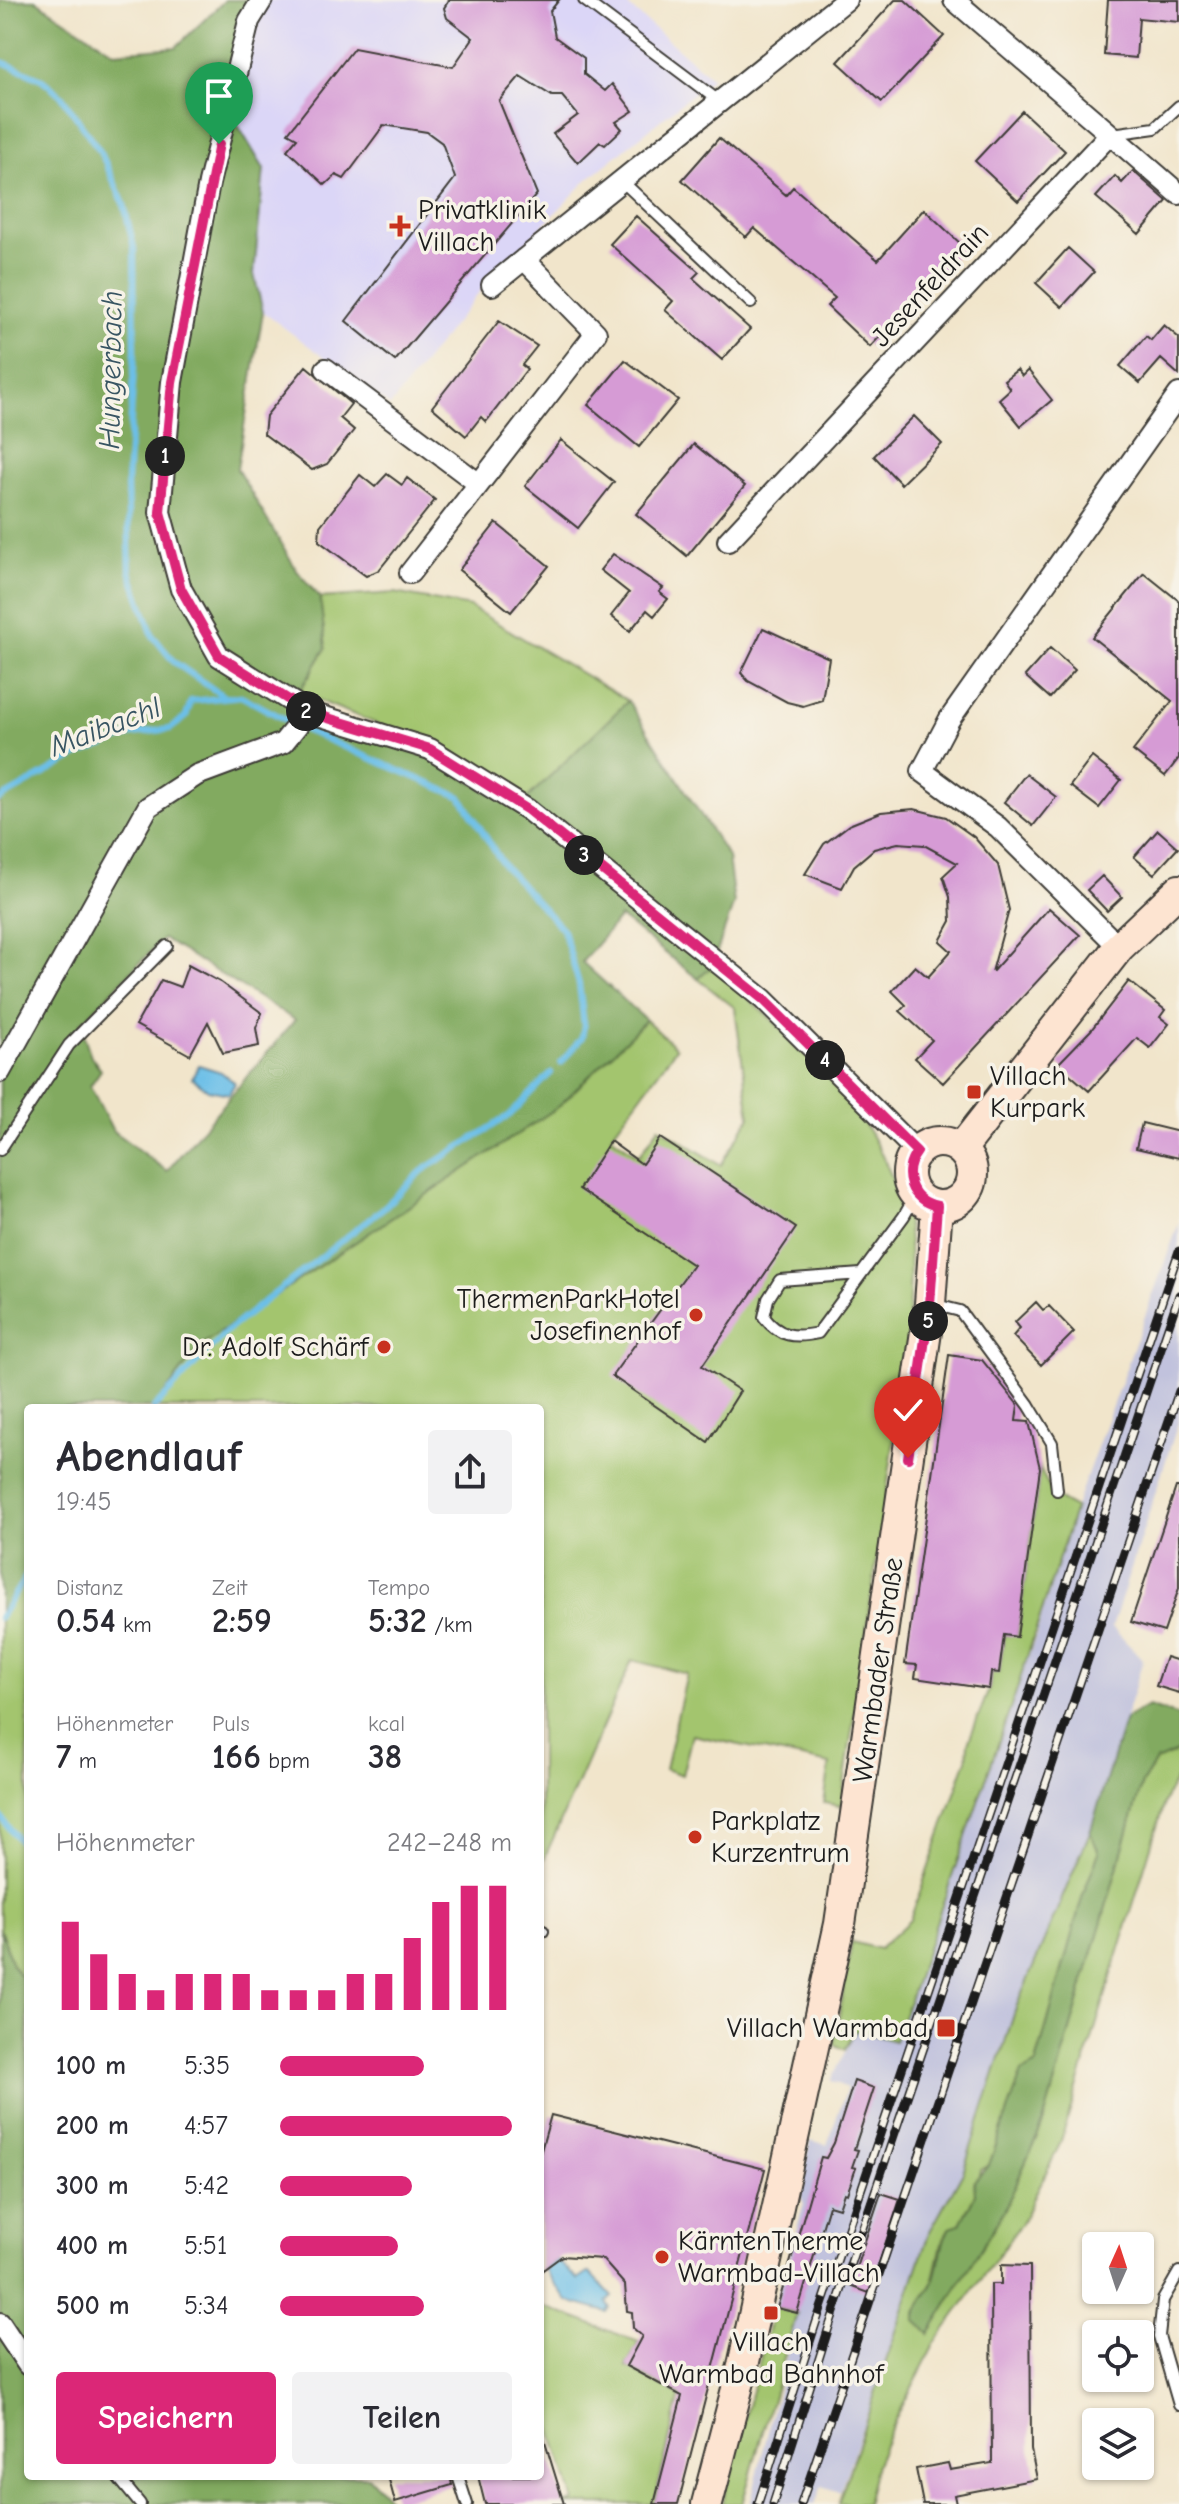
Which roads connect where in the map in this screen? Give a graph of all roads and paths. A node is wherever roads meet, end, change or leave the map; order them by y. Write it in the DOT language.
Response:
graph roads {
  1 [pos="262,0"];
  2 [pos="584,0"];
  3 [pos="846,0"];
  4 [pos="954,0"];
  5 [pos="720,102"];
  6 [pos="1179,106"];
  7 [pos="1110,134"];
  8 [pos="622,181"];
  9 [pos="1179,194"];
  10 [pos="524,259"];
  11 [pos="492,285"];
  12 [pos="751,303"];
  13 [pos="326,369"];
  14 [pos="1179,394"];
  15 [pos="479,484"];
  16 [pos="728,541"];
  17 [pos="410,573"];
  18 [pos="301,722"];
  19 [pos="1179,890"];
  20 [pos="167,946"];
  21 [pos="1119,947"];
  22 [pos="0,1072"];
  23 [pos="961,1149"];
  24 [pos="0,1150"];
  25 [pos="917,1152"];
  26 [pos="920,1204"];
  27 [pos="861,1274"];
  28 [pos="930,1304"];
  29 [pos="1057,1490"];
  30 [pos="1179,2272"];
  31 [pos="0,2323"];
  32 [pos="24,2359"];
  33 [pos="1179,2405"];
  34 [pos="120,2480"];
  35 [pos="459,2480"];
  36 [pos="140,2504"];
  37 [pos="467,2504"];
  38 [pos="707,2504"];
  1 -- 18 [label="street"];
  2 -- 5 [label="lane"];
  3 -- 5 [label="street"];
  4 -- 7 [label="street"];
  5 -- 8 [label="street"];
  6 -- 7 [label="lane"];
  7 -- 9 [label="street"];
  7 -- 16 [label="street, Jesenfeldrain"];
  8 -- 10 [label="street"];
  8 -- 12 [label="lane"];
  10 -- 11 [label="street"];
  10 -- 15 [label="street"];
  13 -- 15 [label="street"];
  14 -- 21 [label="street"];
  15 -- 17 [label="street"];
  18 -- 22 [label="street"];
  18 -- 25 [label="street"];
  19 -- 21 [label="street"];
  20 -- 24 [label="lane"];
  21 -- 23 [label="street"];
  23 -- 25 [label="street"];
  23 -- 26 [label="street"];
  25 -- 26 [label="street, Warmbader Straße"];
  26 -- 27 [label="lane"];
  26 -- 28 [label="street, Warmbader Straße"];
  27 -- 27 [label="lane"];
  28 -- 29 [label="lane"];
  28 -- 38 [label="street, Warmbader Straße"];
  30 -- 33 [label="lane"];
  31 -- 32 [label="street"];
  34 -- 36 [label="lane"];
  35 -- 37 [label="lane"];
}
